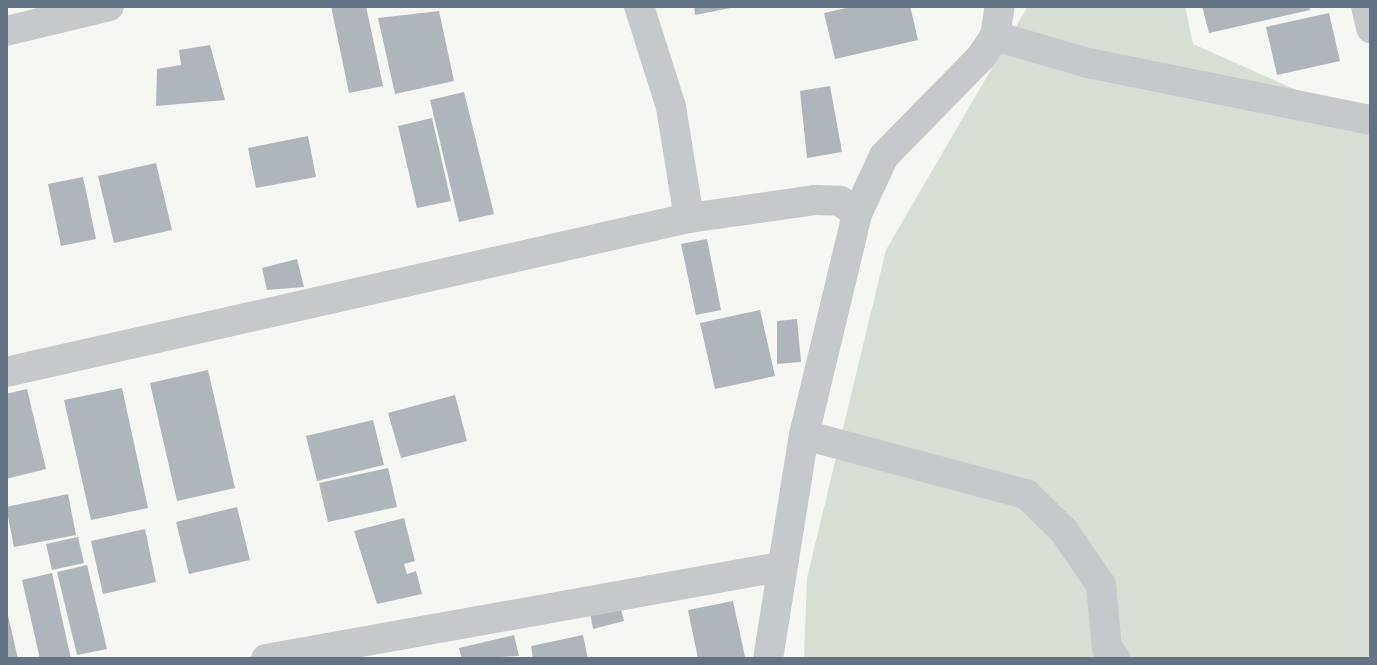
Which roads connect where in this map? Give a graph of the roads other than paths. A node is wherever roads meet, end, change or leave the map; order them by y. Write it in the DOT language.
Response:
graph roads {
  1 [pos="109,6"];
  2 [pos="639,6"];
  3 [pos="1000,6"];
  4 [pos="1366,6"];
  5 [pos="1371,28"];
  6 [pos="6,31"];
  7 [pos="995,36"];
  8 [pos="1371,120"];
  9 [pos="857,214"];
  10 [pos="689,218"];
  11 [pos="6,372"];
  12 [pos="804,435"];
  13 [pos="780,567"];
  14 [pos="266,659"];
  15 [pos="768,659"];
  16 [pos="1116,659"];
  1 -- 6 [label="street"];
  2 -- 10 [label="street"];
  3 -- 7 [label="street"];
  4 -- 5 [label="street"];
  7 -- 8 [label="street"];
  7 -- 9 [label="street"];
  9 -- 10 [label="street"];
  9 -- 12 [label="street"];
  10 -- 11 [label="street"];
  12 -- 13 [label="street"];
  12 -- 16 [label="street"];
  13 -- 14 [label="street"];
  13 -- 15 [label="street"];
}
